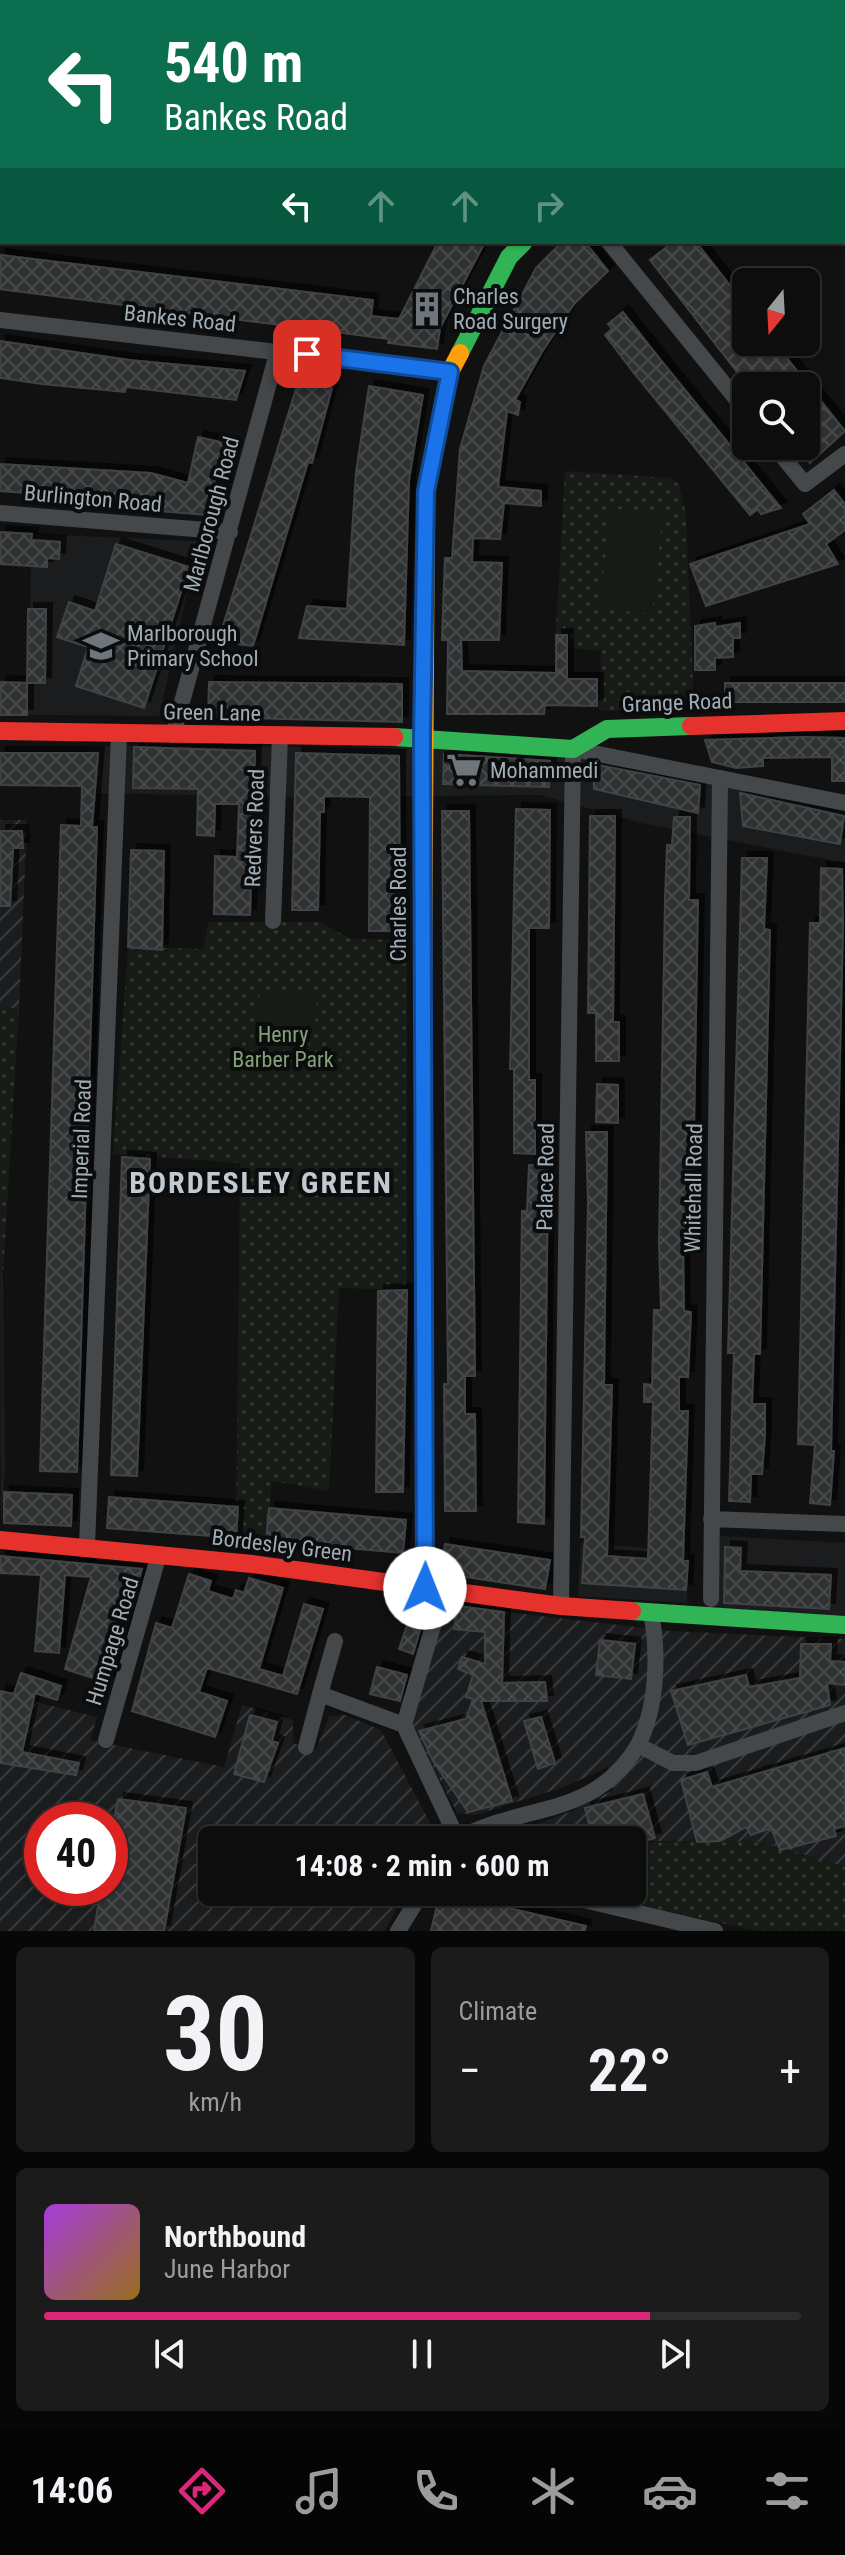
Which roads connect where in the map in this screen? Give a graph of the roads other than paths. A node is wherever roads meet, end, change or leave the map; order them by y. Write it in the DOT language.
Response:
graph roads {
  1 [pos="522,244"];
  2 [pos="611,244"];
  3 [pos="0,320"];
  4 [pos="278,350"];
  5 [pos="450,372"];
  6 [pos="732,394"];
  7 [pos="845,454"];
  8 [pos="785,460"];
  9 [pos="0,513"];
  10 [pos="230,532"];
  11 [pos="845,721"];
  12 [pos="0,731"];
  13 [pos="119,734"];
  14 [pos="173,735"];
  15 [pos="280,737"];
  16 [pos="422,737"];
  17 [pos="573,749"];
  18 [pos="720,778"];
  19 [pos="845,803"];
  20 [pos="273,921"];
  21 [pos="711,1519"];
  22 [pos="845,1524"];
  23 [pos="0,1540"];
  24 [pos="87,1546"];
  25 [pos="159,1554"];
  26 [pos="434,1590"];
  27 [pos="711,1599"];
  28 [pos="561,1606"];
  29 [pos="651,1613"];
  30 [pos="845,1625"];
  31 [pos="335,1641"];
  32 [pos="320,1694"];
  33 [pos="845,1713"];
  34 [pos="404,1725"];
  35 [pos="106,1740"];
  36 [pos="638,1745"];
  37 [pos="306,1747"];
  38 [pos="450,1826"];
  39 [pos="495,1826"];
  40 [pos="413,1906"];
  41 [pos="609,1906"];
  42 [pos="398,1931"];
  43 [pos="715,1931"];
  1 -- 5 [label="street, Charles Road"];
  2 -- 6 [label="street"];
  3 -- 4 [label="street, Bankes Road"];
  4 -- 5 [label="street, Bankes Road"];
  4 -- 10 [label="street, Marlborough Road"];
  5 -- 16 [label="street, Charles Road"];
  7 -- 8 [label="street"];
  9 -- 10 [label="street, Burlington Road"];
  10 -- 14 [label="street, Marlborough Road"];
  11 -- 17 [label="street, Grange Road"];
  12 -- 13 [label="street, Green Lane"];
  13 -- 14 [label="street, Green Lane"];
  13 -- 24 [label="street, Imperial Road"];
  14 -- 15 [label="street, Green Lane"];
  15 -- 16 [label="street, Green Lane"];
  15 -- 20 [label="street, Redvers Road"];
  16 -- 17 [label="street"];
  16 -- 26 [label="street, Charles Road"];
  17 -- 18 [label="street"];
  17 -- 28 [label="street, Palace Road"];
  18 -- 19 [label="street"];
  18 -- 21 [label="street, Whitehall Road"];
  21 -- 22 [label="street"];
  21 -- 27 [label="street, Whitehall Road"];
  23 -- 24 [label="street, Bordesley Green"];
  24 -- 25 [label="street, Bordesley Green"];
  25 -- 26 [label="street, Bordesley Green"];
  25 -- 35 [label="street, Humpage Road"];
  26 -- 28 [label="street, Bordesley Green"];
  26 -- 34 [label="street"];
  28 -- 29 [label="street, Bordesley Green"];
  29 -- 30 [label="street, Bordesley Green"];
  29 -- 36 [label="street"];
  31 -- 32 [label="street"];
  32 -- 34 [label="street"];
  32 -- 37 [label="street"];
  33 -- 36 [label="street"];
  34 -- 38 [label="street"];
  36 -- 39 [label="street"];
  40 -- 42 [label="street"];
  41 -- 43 [label="street"];
}
